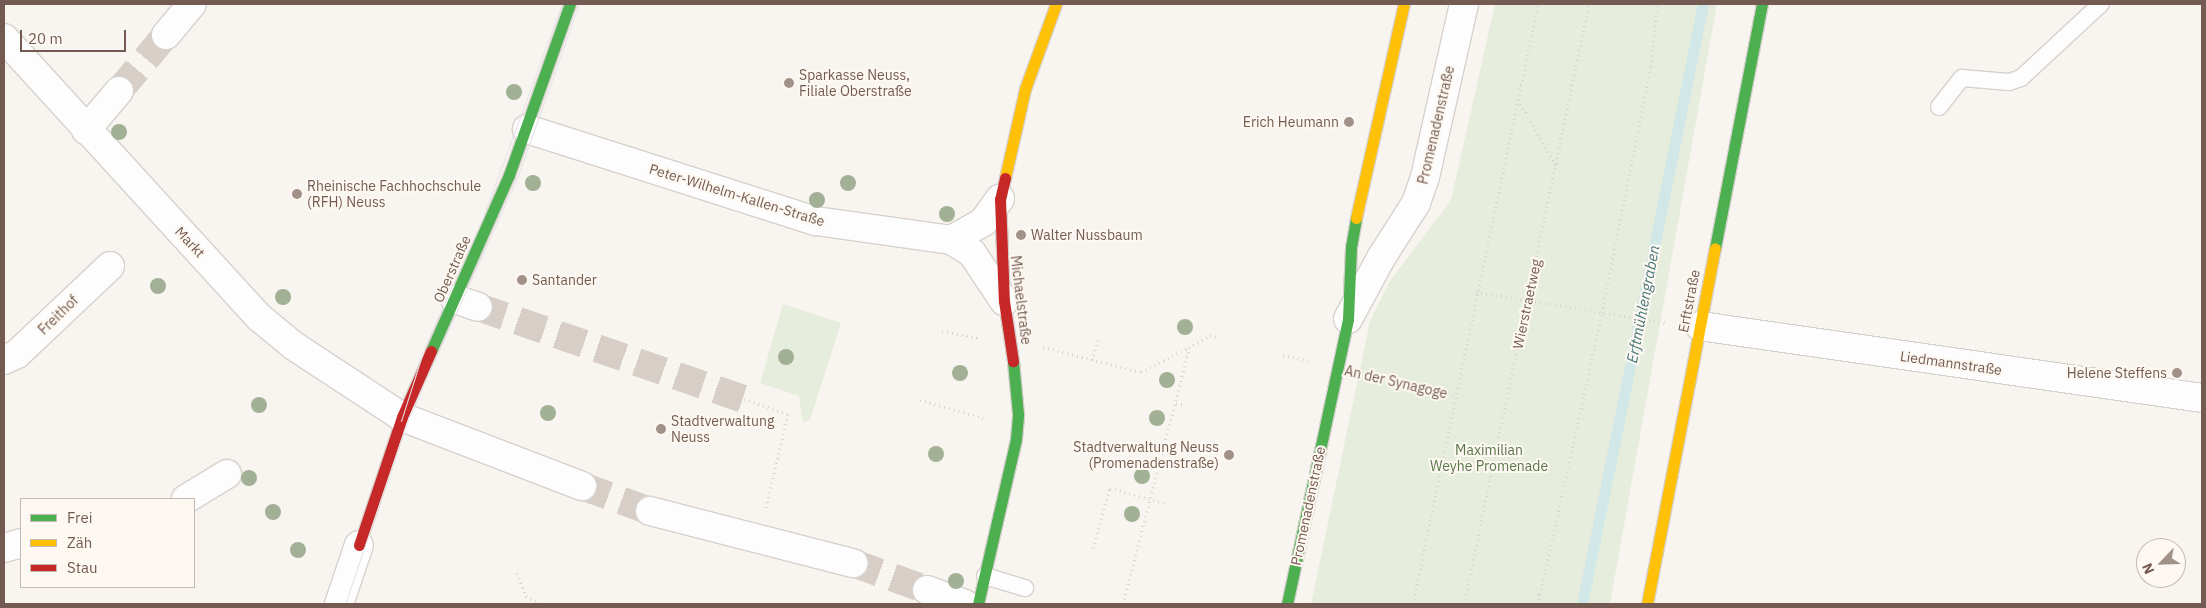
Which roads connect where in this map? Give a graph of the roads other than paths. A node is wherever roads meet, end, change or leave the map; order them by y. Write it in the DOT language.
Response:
graph roads {
  1 [pos="192,4"];
  2 [pos="570,4"];
  3 [pos="1056,4"];
  4 [pos="1404,4"];
  5 [pos="1464,4"];
  6 [pos="1762,4"];
  7 [pos="2101,4"];
  8 [pos="166,35"];
  9 [pos="4,38"];
  10 [pos="119,91"];
  11 [pos="1939,107"];
  12 [pos="527,128"];
  13 [pos="86,130"];
  14 [pos="1000,199"];
  15 [pos="951,240"];
  16 [pos="110,266"];
  17 [pos="1004,302"];
  18 [pos="1348,319"];
  19 [pos="1700,326"];
  20 [pos="4,360"];
  21 [pos="2202,398"];
  22 [pos="402,417"];
  23 [pos="227,474"];
  24 [pos="582,486"];
  25 [pos="188,498"];
  26 [pos="650,511"];
  27 [pos="20,542"];
  28 [pos="359,545"];
  29 [pos="4,548"];
  30 [pos="853,563"];
  31 [pos="985,576"];
  32 [pos="1025,588"];
  33 [pos="927,590"];
  34 [pos="340,604"];
  35 [pos="965,604"];
  36 [pos="978,604"];
  37 [pos="1287,604"];
  38 [pos="1647,604"];
  1 -- 8 [label="street"];
  2 -- 12 [label="street, Oberstraße"];
  3 -- 14 [label="street, Michaelstraße"];
  4 -- 18 [label="street, Promenadenstraße"];
  5 -- 18 [label="street, Promenadenstraße"];
  6 -- 19 [label="street, Erftstraße"];
  7 -- 11 [label="lane"];
  9 -- 13 [label="street, Markt"];
  10 -- 13 [label="street"];
  12 -- 15 [label="street, Peter-Wilhelm-Kallen-Straße"];
  12 -- 22 [label="street, Oberstraße"];
  13 -- 22 [label="street, Markt"];
  14 -- 15 [label="street"];
  14 -- 17 [label="street, Michaelstraße"];
  15 -- 17 [label="street, Peter-Wilhelm-Kallen-Straße"];
  16 -- 20 [label="street, Freithof"];
  17 -- 31 [label="street, Michaelstraße"];
  18 -- 37 [label="street, Promenadenstraße"];
  19 -- 21 [label="street, Liedmannstraße"];
  19 -- 38 [label="street, Erftstraße"];
  22 -- 24 [label="street, Markt"];
  22 -- 28 [label="street, Oberstraße"];
  23 -- 25 [label="street"];
  26 -- 30 [label="street"];
  27 -- 29 [label="street"];
  28 -- 34 [label="street"];
  31 -- 32 [label="lane"];
  31 -- 36 [label="street, Michaelstraße"];
  33 -- 35 [label="street"];
}
